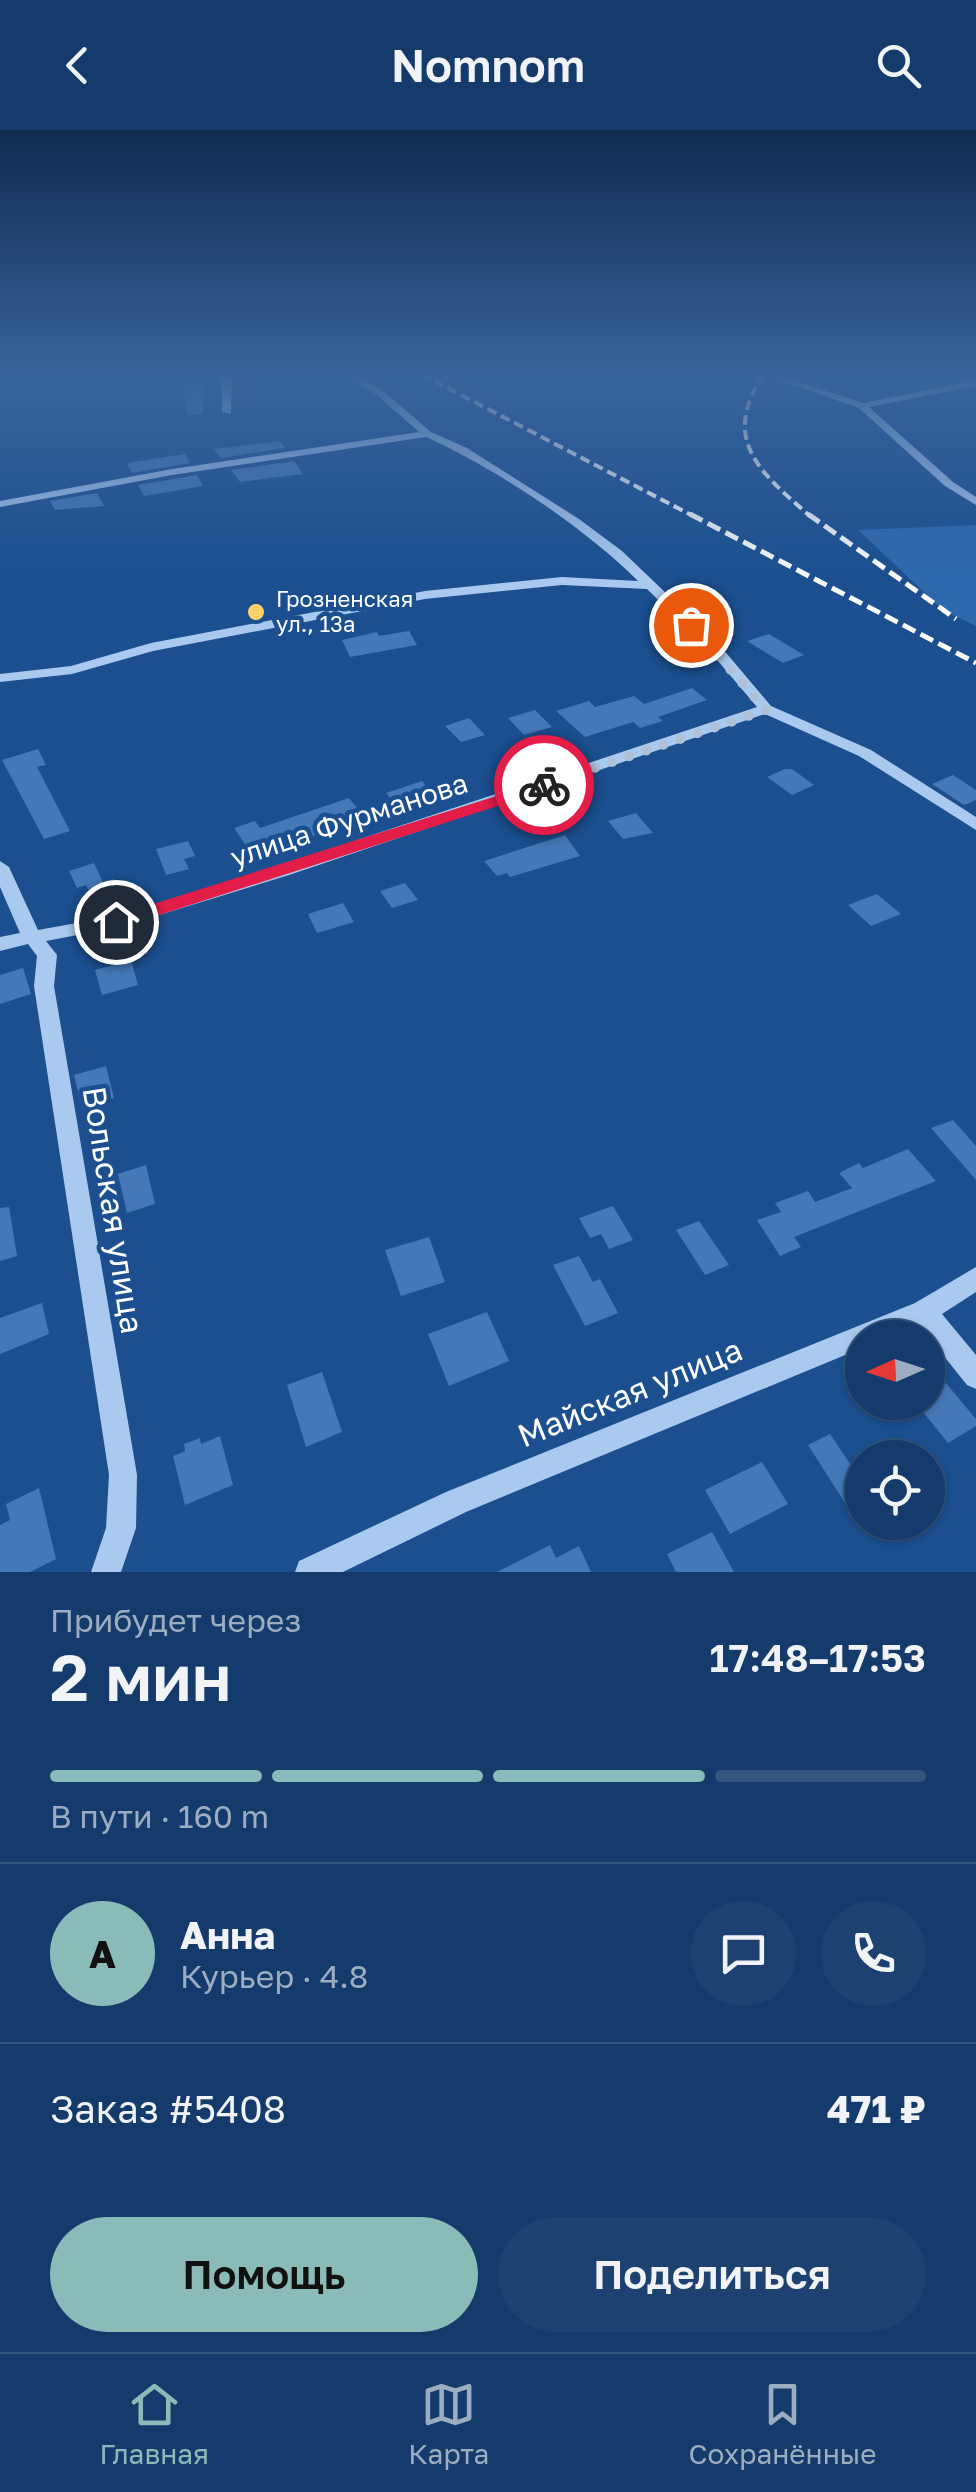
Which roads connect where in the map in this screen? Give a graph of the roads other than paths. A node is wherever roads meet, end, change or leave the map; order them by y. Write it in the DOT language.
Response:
graph roads {
  1 [pos="377,441"];
  2 [pos="443,441"];
  3 [pos="901,441"];
  4 [pos="976,502"];
  5 [pos="0,504"];
  6 [pos="649,585"];
  7 [pos="0,678"];
  8 [pos="766,710"];
  9 [pos="976,825"];
  10 [pos="0,867"];
  11 [pos="31,935"];
  12 [pos="0,944"];
  13 [pos="976,1278"];
  14 [pos="924,1311"];
  15 [pos="976,1376"];
  16 [pos="106,1572"];
  17 [pos="310,1572"];
  1 -- 5 [label="street"];
  2 -- 6 [label="street"];
  3 -- 4 [label="street"];
  6 -- 7 [label="street"];
  6 -- 8 [label="street"];
  8 -- 9 [label="street"];
  8 -- 11 [label="street, улица Фурманова"];
  10 -- 11 [label="street, Вольская улица"];
  11 -- 12 [label="street, улица Фурманова"];
  11 -- 16 [label="street, Вольская улица"];
  13 -- 14 [label="street, Майская улица"];
  14 -- 15 [label="street"];
  14 -- 17 [label="street, Майская улица"];
}
